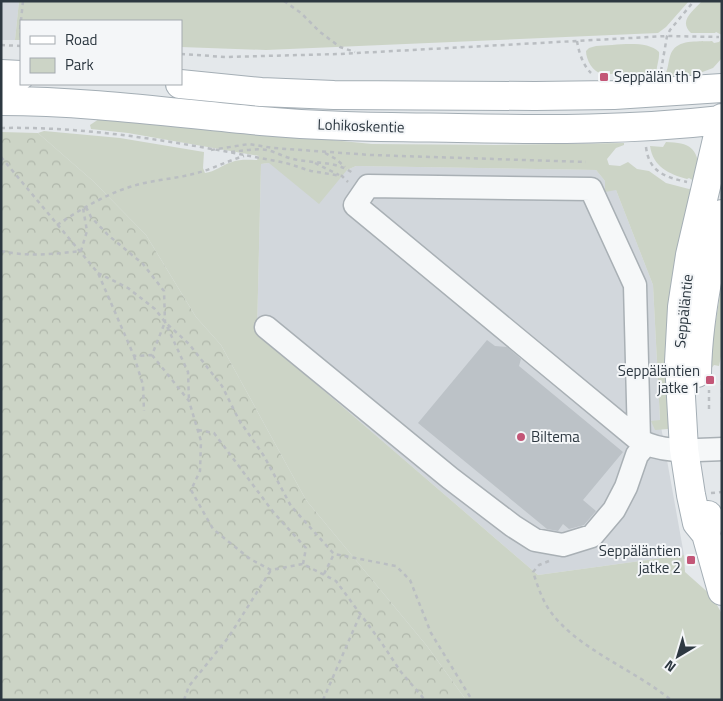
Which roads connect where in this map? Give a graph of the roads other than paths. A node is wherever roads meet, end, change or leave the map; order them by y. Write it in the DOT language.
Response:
graph roads {
  1 [pos="1,74"];
  2 [pos="20,74"];
  3 [pos="182,84"];
  4 [pos="722,88"];
  5 [pos="1,101"];
  6 [pos="721,119"];
  7 [pos="722,214"];
  8 [pos="266,327"];
  9 [pos="643,442"];
  10 [pos="702,449"];
  11 [pos="722,591"];
  1 -- 2 [label="main road"];
  3 -- 4 [label="main road, Lohikoskentie"];
  5 -- 6 [label="main road, Lohikoskentie"];
  6 -- 10 [label="main road, Seppäläntie"];
  7 -- 10 [label="main road, Seppäläntie"];
  8 -- 9 [label="lane"];
  9 -- 9 [label="lane"];
  9 -- 10 [label="lane"];
  10 -- 11 [label="main road, Seppäläntie"];
}
